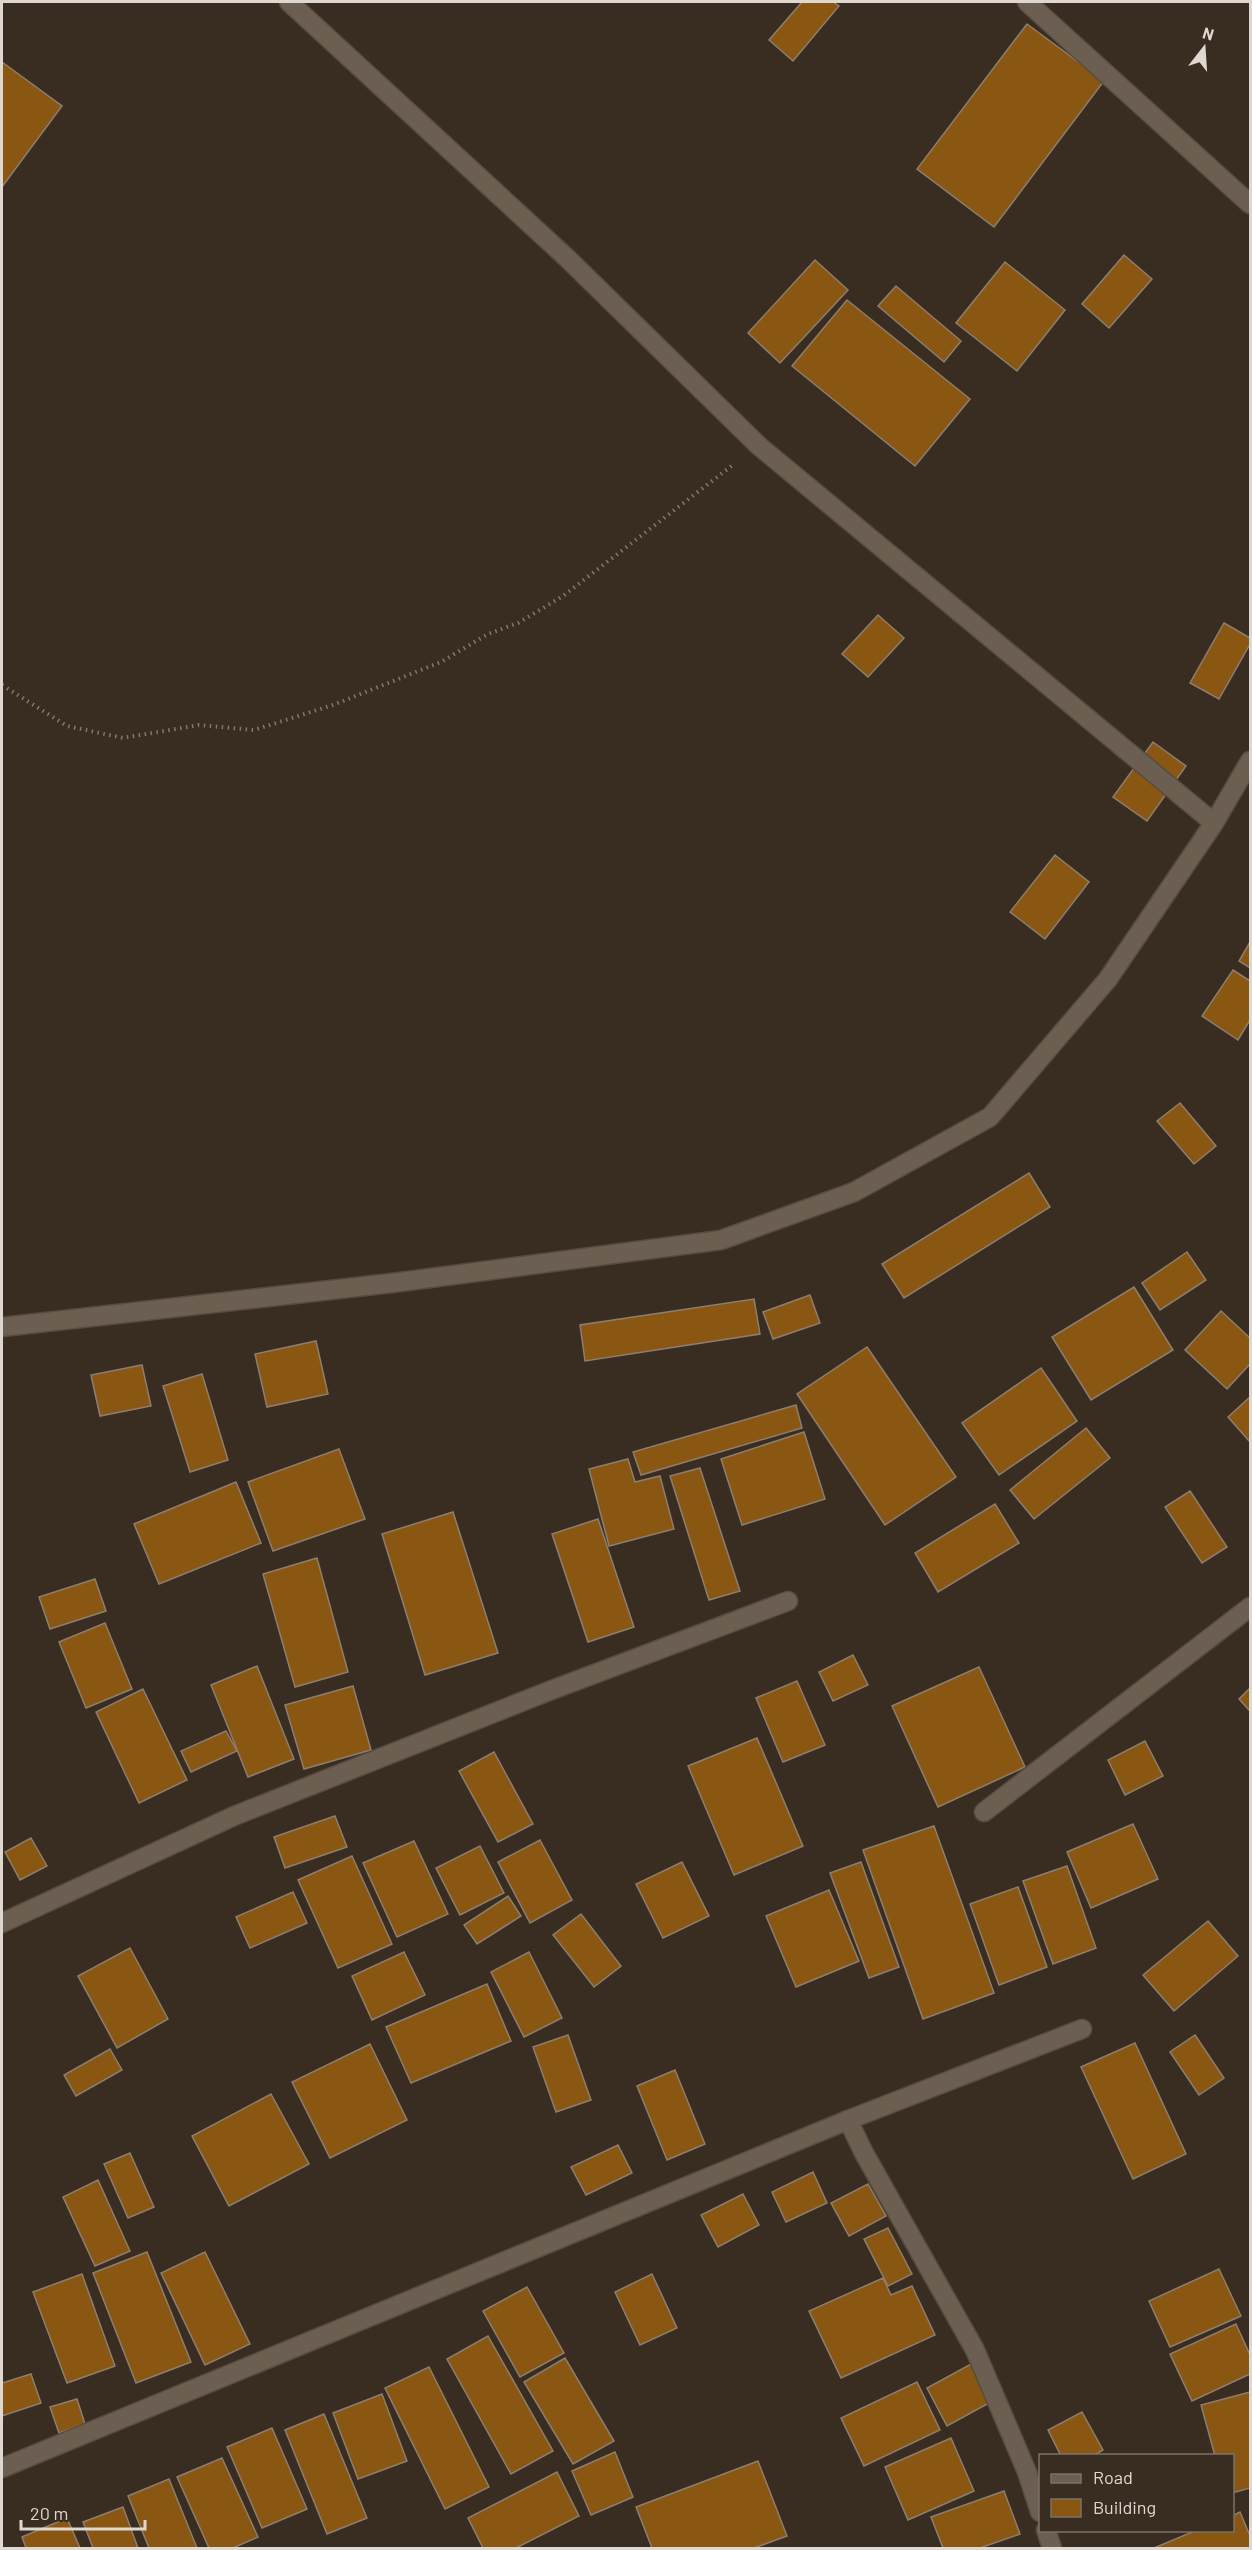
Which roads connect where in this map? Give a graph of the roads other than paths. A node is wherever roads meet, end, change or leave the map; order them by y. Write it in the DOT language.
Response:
graph roads {
  1 [pos="289,2"];
  2 [pos="1027,2"];
  3 [pos="1251,204"];
  4 [pos="1251,761"];
  5 [pos="1214,823"];
  6 [pos="2,1327"];
  7 [pos="788,1600"];
  8 [pos="1251,1607"];
  9 [pos="984,1812"];
  10 [pos="2,1923"];
  11 [pos="1082,2029"];
  12 [pos="848,2120"];
  13 [pos="2,2468"];
  14 [pos="1039,2506"];
  15 [pos="1047,2532"];
  16 [pos="1052,2548"];
  1 -- 5 [label="street"];
  2 -- 3 [label="street"];
  4 -- 5 [label="street"];
  5 -- 6 [label="street"];
  7 -- 10 [label="street"];
  8 -- 9 [label="street"];
  11 -- 12 [label="street"];
  12 -- 13 [label="street"];
  12 -- 14 [label="street"];
  15 -- 16 [label="street"];
}
